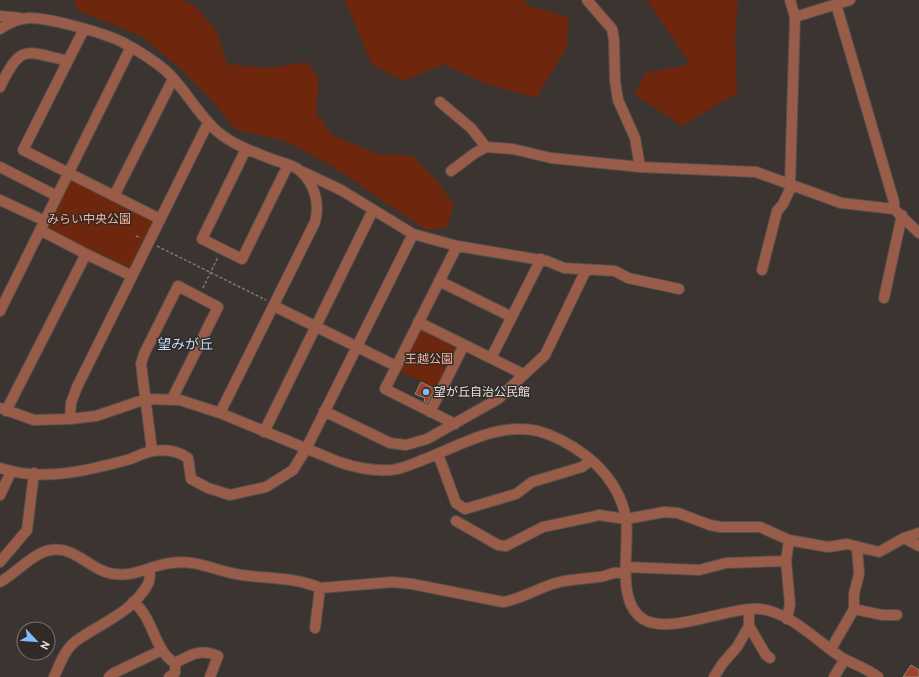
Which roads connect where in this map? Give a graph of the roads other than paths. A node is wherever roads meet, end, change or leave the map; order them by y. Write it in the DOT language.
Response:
graph roads {
  1 [pos="587,0"];
  2 [pos="790,0"];
  3 [pos="850,0"];
  4 [pos="836,4"];
  5 [pos="0,16"];
  6 [pos="795,17"];
  7 [pos="28,18"];
  8 [pos="0,29"];
  9 [pos="84,29"];
  10 [pos="131,47"];
  11 [pos="68,61"];
  12 [pos="173,79"];
  13 [pos="0,87"];
  14 [pos="440,102"];
  15 [pos="208,123"];
  16 [pos="486,147"];
  17 [pos="246,149"];
  18 [pos="288,165"];
  19 [pos="0,167"];
  20 [pos="640,167"];
  21 [pos="300,170"];
  22 [pos="451,171"];
  23 [pos="69,173"];
  24 [pos="791,184"];
  25 [pos="57,196"];
  26 [pos="114,196"];
  27 [pos="0,200"];
  28 [pos="373,210"];
  29 [pos="898,212"];
  30 [pos="160,219"];
  31 [pos="43,226"];
  32 [pos="919,233"];
  33 [pos="413,234"];
  34 [pos="457,246"];
  35 [pos="86,254"];
  36 [pos="540,259"];
  37 [pos="586,270"];
  38 [pos="762,270"];
  39 [pos="132,276"];
  40 [pos="439,281"];
  41 [pos="679,289"];
  42 [pos="884,298"];
  43 [pos="272,304"];
  44 [pos="0,311"];
  45 [pos="512,317"];
  46 [pos="418,322"];
  47 [pos="316,327"];
  48 [pos="464,345"];
  49 [pos="357,347"];
  50 [pos="491,358"];
  51 [pos="396,366"];
  52 [pos="523,374"];
  53 [pos="146,399"];
  54 [pos="172,399"];
  55 [pos="3,410"];
  56 [pos="324,411"];
  57 [pos="430,412"];
  58 [pos="220,413"];
  59 [pos="70,419"];
  60 [pos="455,424"];
  61 [pos="264,432"];
  62 [pos="306,449"];
  63 [pos="152,451"];
  64 [pos="438,454"];
  65 [pos="591,460"];
  66 [pos="0,468"];
  67 [pos="11,472"];
  68 [pos="34,473"];
  69 [pos="0,495"];
  70 [pos="626,519"];
  71 [pos="456,522"];
  72 [pos="919,533"];
  73 [pos="904,538"];
  74 [pos="789,540"];
  75 [pos="919,546"];
  76 [pos="857,547"];
  77 [pos="0,562"];
  78 [pos="786,562"];
  79 [pos="150,569"];
  80 [pos="626,571"];
  81 [pos="0,582"];
  82 [pos="320,588"];
  83 [pos="133,602"];
  84 [pos="854,609"];
  85 [pos="748,610"];
  86 [pos="898,615"];
  87 [pos="787,619"];
  88 [pos="748,626"];
  89 [pos="315,628"];
  90 [pos="831,649"];
  91 [pos="162,650"];
  92 [pos="770,658"];
  93 [pos="845,659"];
  94 [pos="175,663"];
  95 [pos="54,677"];
  96 [pos="109,677"];
  97 [pos="169,677"];
  98 [pos="210,677"];
  99 [pos="708,677"];
  100 [pos="714,677"];
  101 [pos="834,677"];
  102 [pos="878,677"];
  1 -- 20 [label="street"];
  2 -- 6 [label="street"];
  3 -- 4 [label="street"];
  4 -- 6 [label="street"];
  4 -- 29 [label="street"];
  5 -- 7 [label="street"];
  6 -- 24 [label="street"];
  7 -- 8 [label="street"];
  7 -- 9 [label="street"];
  9 -- 10 [label="street"];
  9 -- 11 [label="street"];
  10 -- 12 [label="street"];
  10 -- 23 [label="street"];
  11 -- 13 [label="street"];
  11 -- 23 [label="street"];
  12 -- 15 [label="street"];
  12 -- 26 [label="street"];
  14 -- 16 [label="street"];
  15 -- 17 [label="street"];
  15 -- 30 [label="street"];
  16 -- 20 [label="street"];
  16 -- 22 [label="street"];
  17 -- 18 [label="street"];
  17 -- 18 [label="street"];
  18 -- 21 [label="street"];
  19 -- 25 [label="street"];
  20 -- 24 [label="street"];
  21 -- 28 [label="street"];
  21 -- 43 [label="street"];
  23 -- 25 [label="street"];
  23 -- 26 [label="street"];
  24 -- 29 [label="street"];
  24 -- 38 [label="street"];
  25 -- 31 [label="street"];
  26 -- 30 [label="street"];
  27 -- 31 [label="street"];
  28 -- 33 [label="street"];
  28 -- 47 [label="street"];
  29 -- 32 [label="street"];
  29 -- 42 [label="street"];
  30 -- 39 [label="street"];
  31 -- 35 [label="street"];
  31 -- 44 [label="street"];
  33 -- 34 [label="street"];
  33 -- 49 [label="street"];
  34 -- 36 [label="street"];
  34 -- 40 [label="street"];
  35 -- 39 [label="street"];
  35 -- 55 [label="street"];
  36 -- 37 [label="street"];
  36 -- 45 [label="street"];
  37 -- 41 [label="street"];
  37 -- 52 [label="street"];
  39 -- 59 [label="street"];
  40 -- 45 [label="street"];
  40 -- 46 [label="street"];
  43 -- 47 [label="street"];
  43 -- 58 [label="street"];
  45 -- 50 [label="street"];
  46 -- 48 [label="street"];
  46 -- 51 [label="street"];
  47 -- 49 [label="street"];
  47 -- 61 [label="street"];
  48 -- 50 [label="street"];
  48 -- 57 [label="street"];
  49 -- 51 [label="street"];
  49 -- 56 [label="street"];
  50 -- 52 [label="street"];
  51 -- 57 [label="street"];
  52 -- 60 [label="street"];
  53 -- 54 [label="street"];
  53 -- 54 [label="street"];
  53 -- 59 [label="street"];
  53 -- 63 [label="street"];
  54 -- 58 [label="street"];
  55 -- 59 [label="street"];
  56 -- 60 [label="street"];
  56 -- 62 [label="street"];
  57 -- 60 [label="street"];
  58 -- 61 [label="street"];
  61 -- 62 [label="street"];
  62 -- 63 [label="street"];
  62 -- 64 [label="street"];
  63 -- 68 [label="street"];
  64 -- 65 [label="street"];
  64 -- 65 [label="street"];
  65 -- 70 [label="street"];
  66 -- 67 [label="street"];
  67 -- 68 [label="street"];
  67 -- 69 [label="street"];
  68 -- 77 [label="street"];
  70 -- 71 [label="street"];
  70 -- 74 [label="street"];
  70 -- 80 [label="street"];
  72 -- 73 [label="street"];
  73 -- 75 [label="street"];
  73 -- 76 [label="street"];
  74 -- 76 [label="street"];
  74 -- 78 [label="street"];
  76 -- 84 [label="street"];
  78 -- 80 [label="street"];
  78 -- 87 [label="street"];
  79 -- 81 [label="street"];
  79 -- 82 [label="street"];
  79 -- 83 [label="street"];
  80 -- 82 [label="street"];
  80 -- 85 [label="street"];
  82 -- 89 [label="street"];
  83 -- 91 [label="street"];
  83 -- 95 [label="street"];
  84 -- 86 [label="street"];
  84 -- 90 [label="street"];
  85 -- 87 [label="street"];
  85 -- 88 [label="street"];
  87 -- 90 [label="street"];
  88 -- 92 [label="street"];
  88 -- 100 [label="street"];
  90 -- 93 [label="street"];
  91 -- 94 [label="street"];
  91 -- 96 [label="street"];
  93 -- 101 [label="street"];
  93 -- 102 [label="street"];
  94 -- 97 [label="street"];
  94 -- 98 [label="street"];
  99 -- 100 [label="street"];
}
